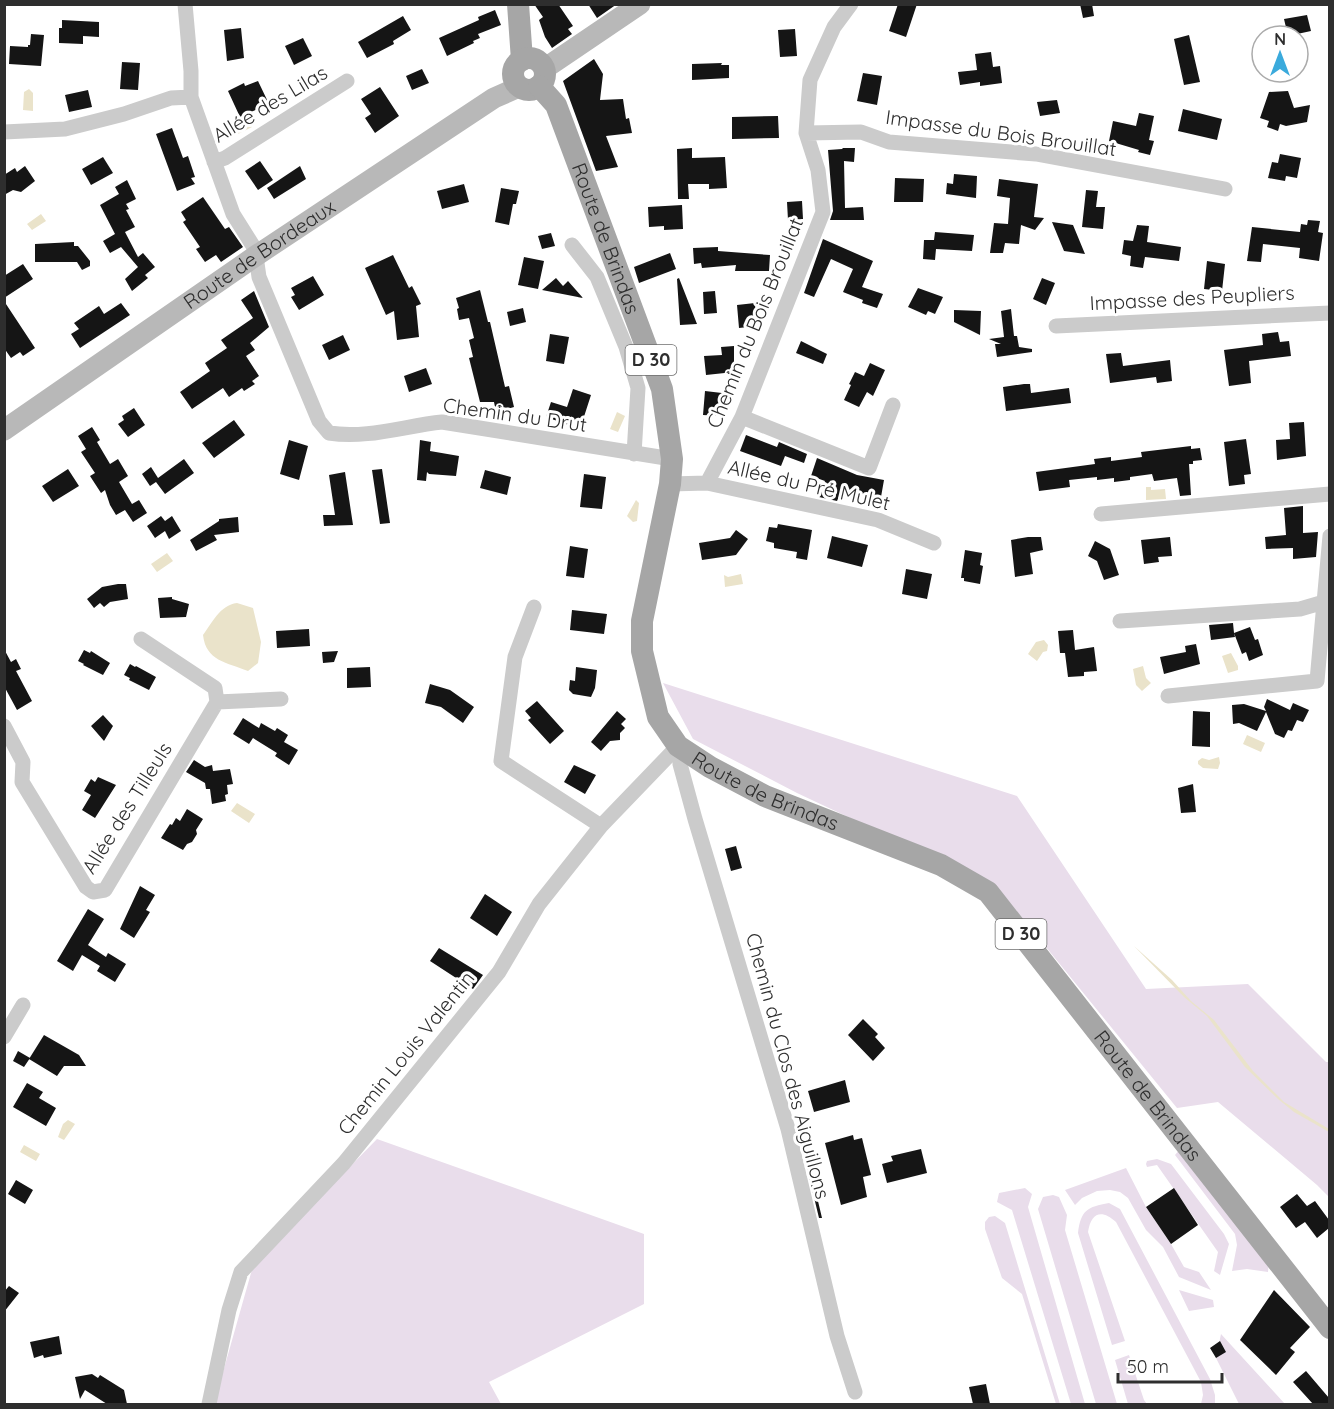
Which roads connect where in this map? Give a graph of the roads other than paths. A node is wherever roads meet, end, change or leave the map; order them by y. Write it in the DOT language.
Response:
graph roads {
  1 [pos="185,4"];
  2 [pos="518,4"];
  3 [pos="640,4"];
  4 [pos="851,4"];
  5 [pos="534,80"];
  6 [pos="347,81"];
  7 [pos="191,97"];
  8 [pos="4,132"];
  9 [pos="806,133"];
  10 [pos="214,162"];
  11 [pos="1225,189"];
  12 [pos="572,246"];
  13 [pos="257,255"];
  14 [pos="1329,313"];
  15 [pos="1056,326"];
  16 [pos="893,405"];
  17 [pos="742,417"];
  18 [pos="4,430"];
  19 [pos="634,454"];
  20 [pos="672,459"];
  21 [pos="707,483"];
  22 [pos="670,484"];
  23 [pos="1329,494"];
  24 [pos="1101,514"];
  25 [pos="1329,536"];
  26 [pos="934,543"];
  27 [pos="1324,602"];
  28 [pos="534,607"];
  29 [pos="1120,621"];
  30 [pos="141,639"];
  31 [pos="1168,696"];
  32 [pos="281,699"];
  33 [pos="217,702"];
  34 [pos="4,726"];
  35 [pos="682,749"];
  36 [pos="601,826"];
  37 [pos="23,1005"];
  38 [pos="4,1036"];
  39 [pos="1329,1328"];
  40 [pos="855,1392"];
  41 [pos="209,1404"];
  1 -- 7 [label="street"];
  2 -- 5 [label="main road"];
  3 -- 5 [label="main road, Route de Bordeaux"];
  4 -- 9 [label="street, Chemin du Bois Brouillat"];
  5 -- 13 [label="main road, Route de Bordeaux"];
  5 -- 20 [label="main road, Route de Brindas / D 30"];
  6 -- 10 [label="street, Allée des Lilas"];
  7 -- 8 [label="street"];
  7 -- 10 [label="street"];
  9 -- 11 [label="street, Impasse du Bois Brouillat"];
  9 -- 17 [label="street, Chemin du Bois Brouillat"];
  10 -- 13 [label="street"];
  12 -- 19 [label="street"];
  13 -- 18 [label="main road, Route de Bordeaux"];
  13 -- 19 [label="street, Chemin du Drut"];
  14 -- 15 [label="street, Impasse des Peupliers"];
  16 -- 17 [label="street"];
  17 -- 21 [label="street, Chemin du Bois Brouillat"];
  19 -- 20 [label="street, Chemin du Drut"];
  20 -- 22 [label="main road, Route de Brindas / D 30"];
  21 -- 22 [label="street"];
  21 -- 26 [label="street, Allée du Pré Mulet"];
  22 -- 35 [label="main road, Route de Brindas / D 30"];
  23 -- 24 [label="street"];
  25 -- 27 [label="street"];
  27 -- 29 [label="street"];
  27 -- 31 [label="street"];
  28 -- 36 [label="street"];
  30 -- 33 [label="street"];
  32 -- 33 [label="street"];
  33 -- 34 [label="street, Allée des Tilleuls"];
  35 -- 36 [label="street, Chemin Louis Valentin"];
  35 -- 39 [label="main road, Route de Brindas / D 30"];
  35 -- 40 [label="street, Chemin du Clos des Aiguillons"];
  36 -- 41 [label="street, Chemin Louis Valentin"];
  37 -- 38 [label="street"];
}
